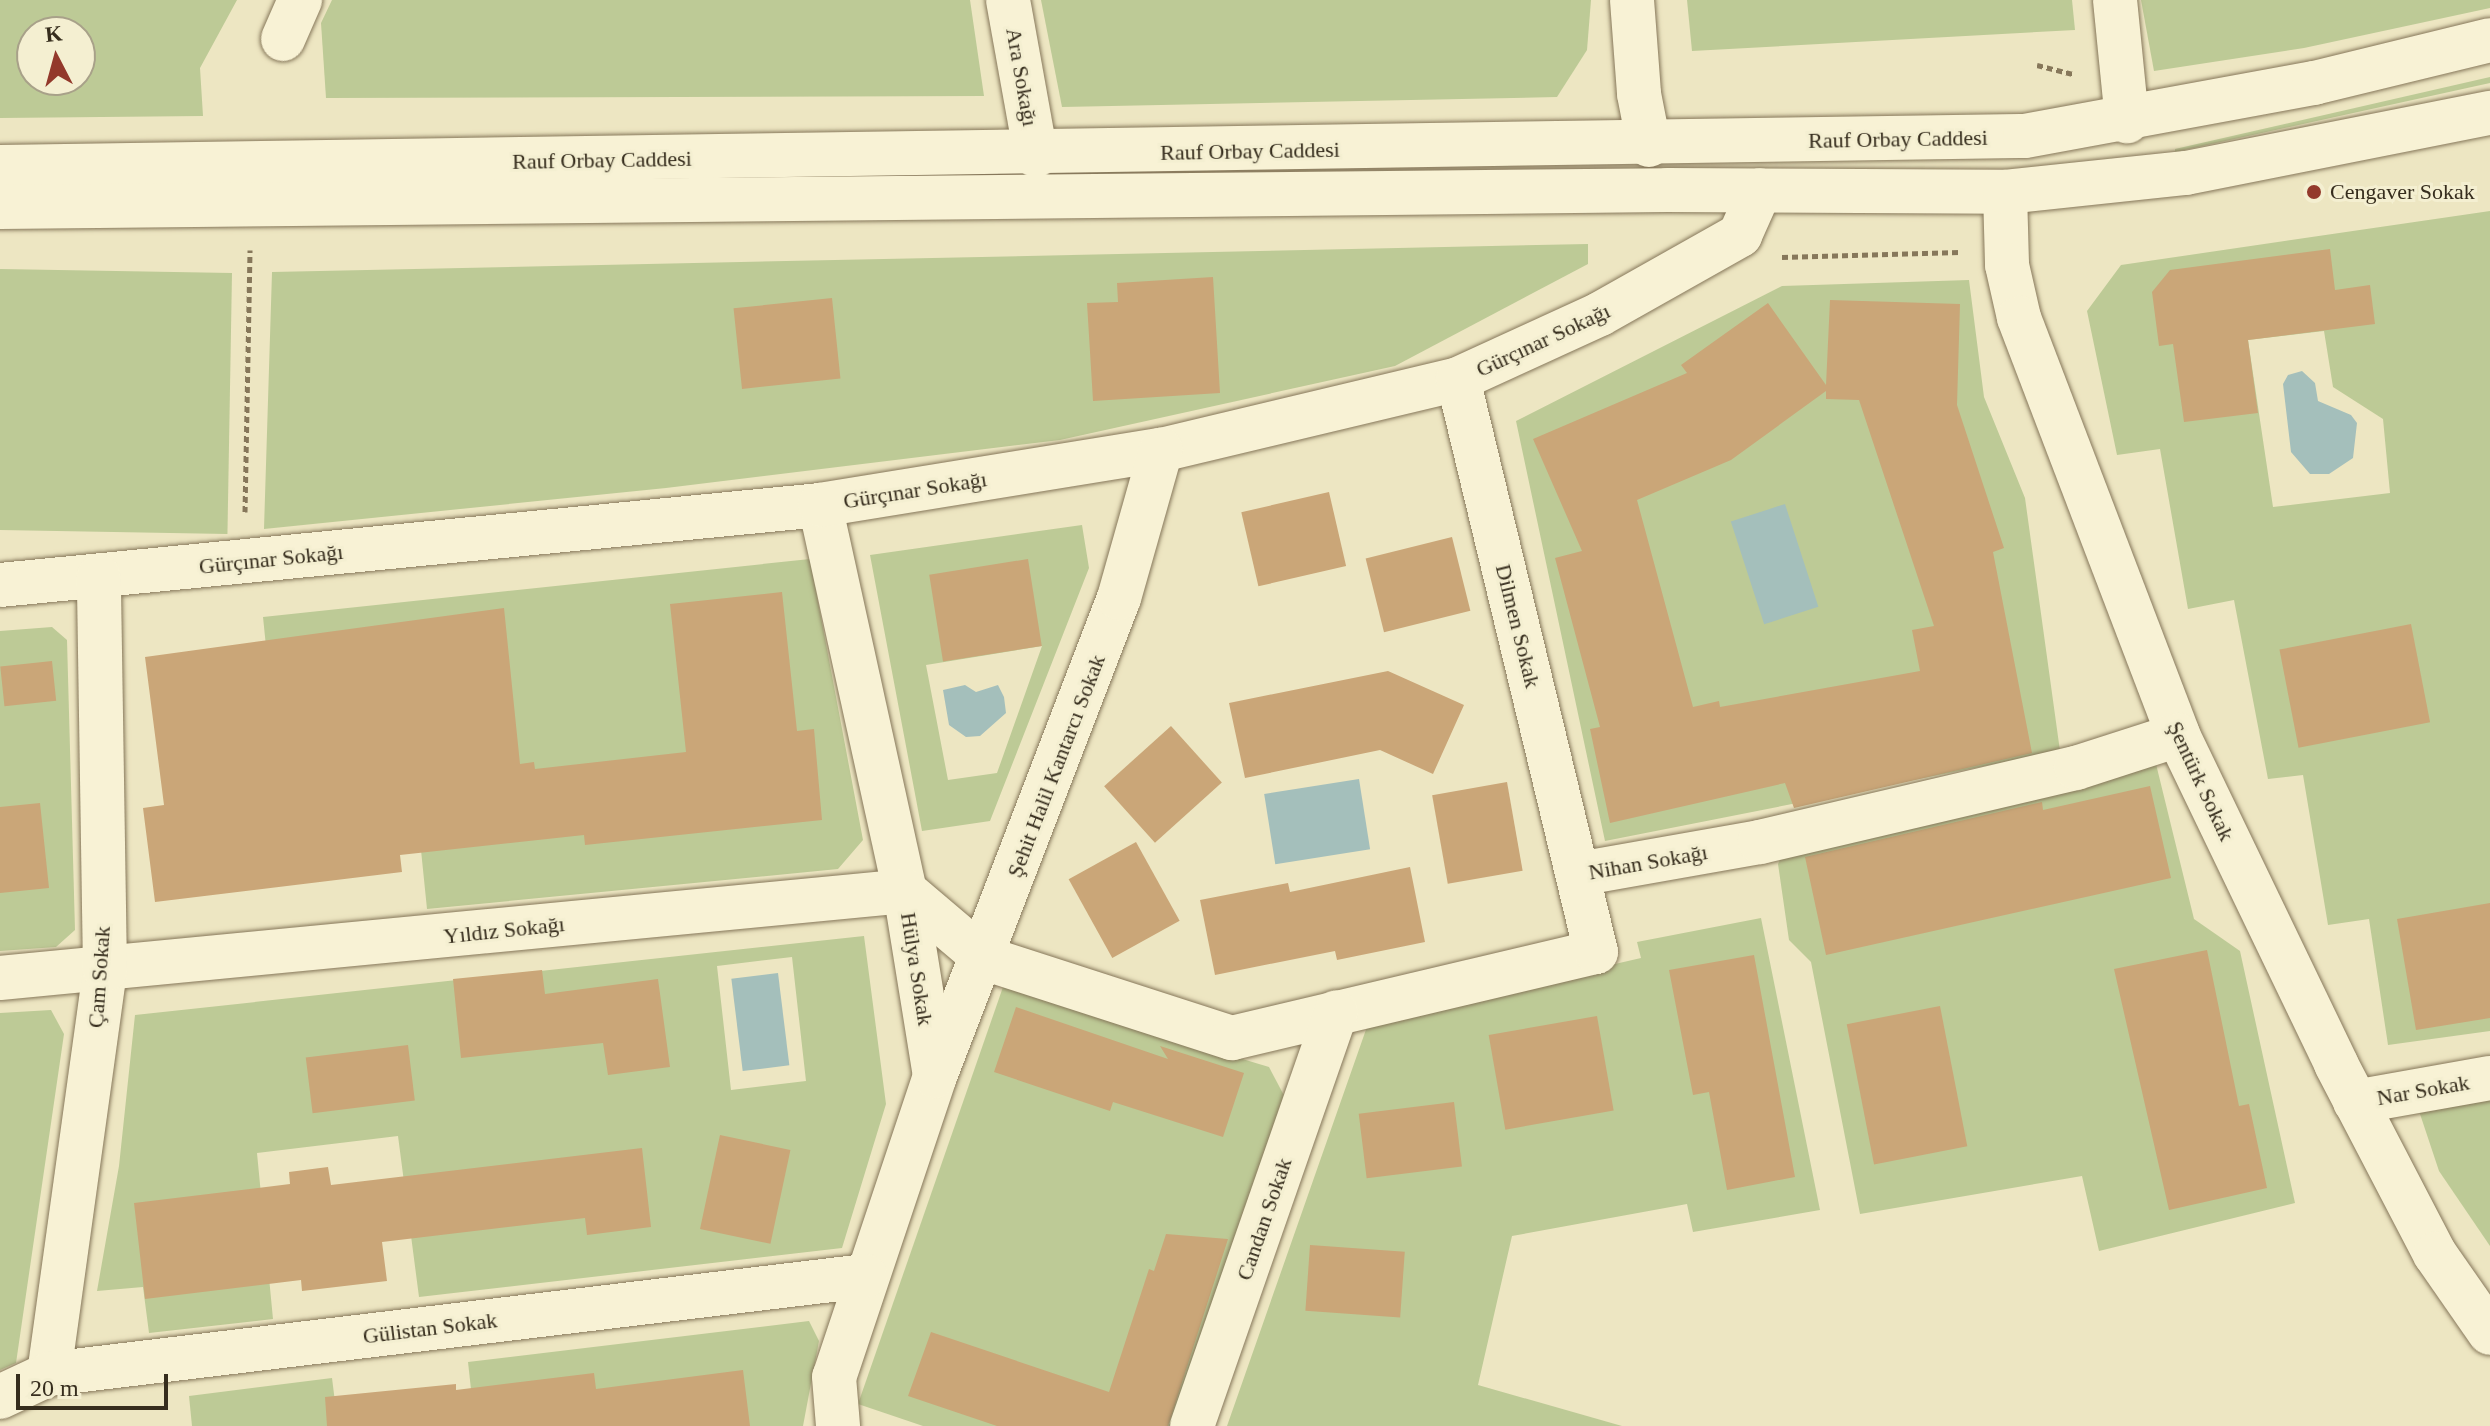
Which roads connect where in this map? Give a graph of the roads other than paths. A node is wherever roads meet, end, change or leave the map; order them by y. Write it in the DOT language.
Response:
graph roads {
  1 [pos="300,0"];
  2 [pos="1008,0"];
  3 [pos="1632,0"];
  4 [pos="2115,0"];
  5 [pos="283,39"];
  6 [pos="2490,40"];
  7 [pos="2490,113"];
  8 [pos="2127,121"];
  9 [pos="1649,145"];
  10 [pos="1036,155"];
  11 [pos="0,167"];
  12 [pos="1760,190"];
  13 [pos="2005,192"];
  14 [pos="0,207"];
  15 [pos="1458,379"];
  16 [pos="1161,450"];
  17 [pos="820,505"];
  18 [pos="99,577"];
  19 [pos="0,585"];
  20 [pos="2178,735"];
  21 [pos="1578,874"];
  22 [pos="905,891"];
  23 [pos="984,958"];
  24 [pos="105,970"];
  25 [pos="0,978"];
  26 [pos="1336,1012"];
  27 [pos="935,1076"];
  28 [pos="2490,1078"];
  29 [pos="2355,1102"];
  30 [pos="865,1276"];
  31 [pos="2490,1333"];
  32 [pos="49,1374"];
  33 [pos="0,1397"];
  34 [pos="838,1426"];
  35 [pos="1192,1426"];
  1 -- 5 [label="street"];
  2 -- 10 [label="street, Ara Sokağı"];
  3 -- 9 [label="street"];
  4 -- 8 [label="street"];
  6 -- 8 [label="street, Rauf Orbay Caddesi"];
  7 -- 13 [label="street, Rauf Orbay Caddesi"];
  8 -- 9 [label="street, Rauf Orbay Caddesi"];
  9 -- 10 [label="street, Rauf Orbay Caddesi"];
  10 -- 11 [label="street, Rauf Orbay Caddesi"];
  12 -- 13 [label="street, Rauf Orbay Caddesi"];
  12 -- 14 [label="street, Rauf Orbay Caddesi"];
  12 -- 15 [label="street, Gürçınar Sokağı"];
  13 -- 20 [label="street, Şentürk Sokak"];
  15 -- 16 [label="street, Gürçınar Sokağı"];
  15 -- 21 [label="street, Dilmen Sokak"];
  16 -- 17 [label="street, Gürçınar Sokağı"];
  16 -- 23 [label="street, Şehit Halil Kantarcı Sokak"];
  17 -- 18 [label="street, Gürçınar Sokağı"];
  17 -- 22 [label="street, Hülya Sokak"];
  18 -- 19 [label="street, Gürçınar Sokağı"];
  18 -- 24 [label="street, Çam Sokak"];
  20 -- 21 [label="street, Nihan Sokağı"];
  20 -- 29 [label="street, Şentürk Sokak"];
  21 -- 26 [label="street, Nihan Sokağı"];
  22 -- 23 [label="street"];
  22 -- 24 [label="street, Yıldız Sokağı"];
  22 -- 27 [label="street, Hülya Sokak"];
  23 -- 26 [label="street, Nihan Sokağı"];
  23 -- 27 [label="street, Şehit Halil Kantarcı Sokak"];
  24 -- 25 [label="street, Yıldız Sokağı"];
  24 -- 32 [label="street, Çam Sokak"];
  26 -- 35 [label="street, Candan Sokak"];
  27 -- 30 [label="street, Hülya Sokak"];
  28 -- 29 [label="street, Nar Sokak"];
  29 -- 31 [label="street, Şentürk Sokak"];
  30 -- 32 [label="street, Gülistan Sokak"];
  30 -- 34 [label="street, Hülya Sokak"];
  32 -- 33 [label="street, Gülistan Sokak"];
}
